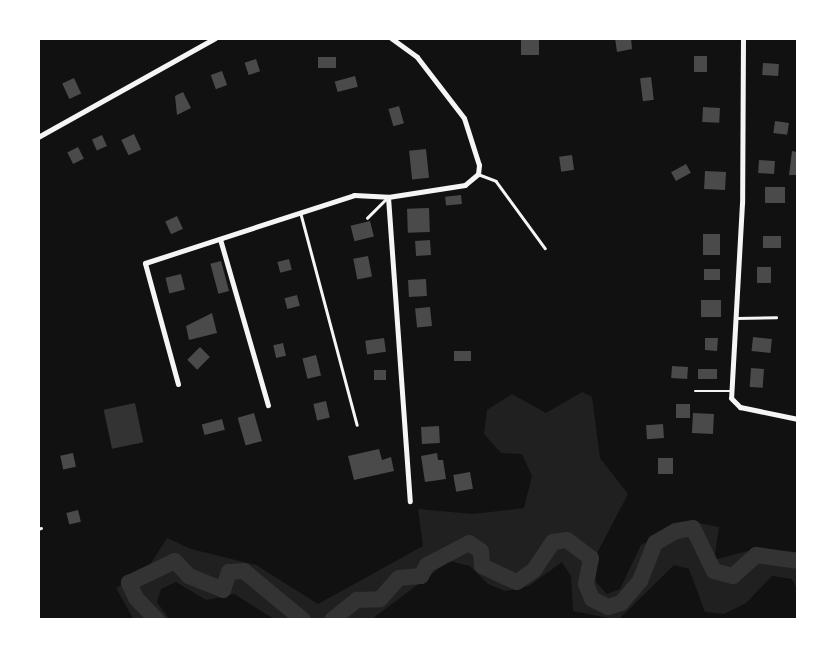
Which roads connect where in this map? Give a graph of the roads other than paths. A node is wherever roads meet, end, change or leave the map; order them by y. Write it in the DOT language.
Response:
graph roads {
  1 [pos="215,38"];
  2 [pos="391,38"];
  3 [pos="743,38"];
  4 [pos="38,136"];
  5 [pos="478,174"];
  6 [pos="388,197"];
  7 [pos="300,211"];
  8 [pos="367,218"];
  9 [pos="220,239"];
  10 [pos="545,248"];
  11 [pos="776,317"];
  12 [pos="735,318"];
  13 [pos="178,384"];
  14 [pos="695,391"];
  15 [pos="730,391"];
  16 [pos="268,405"];
  17 [pos="797,419"];
  18 [pos="357,425"];
  19 [pos="410,501"];
  1 -- 4 [label="street"];
  2 -- 5 [label="street"];
  3 -- 12 [label="street"];
  5 -- 6 [label="street"];
  5 -- 10 [label="lane"];
  6 -- 7 [label="street"];
  6 -- 8 [label="lane"];
  6 -- 19 [label="street"];
  7 -- 9 [label="street"];
  7 -- 18 [label="lane"];
  9 -- 13 [label="street"];
  9 -- 16 [label="street"];
  11 -- 12 [label="lane"];
  12 -- 15 [label="street"];
  14 -- 15 [label="lane"];
  15 -- 17 [label="street"];
}
